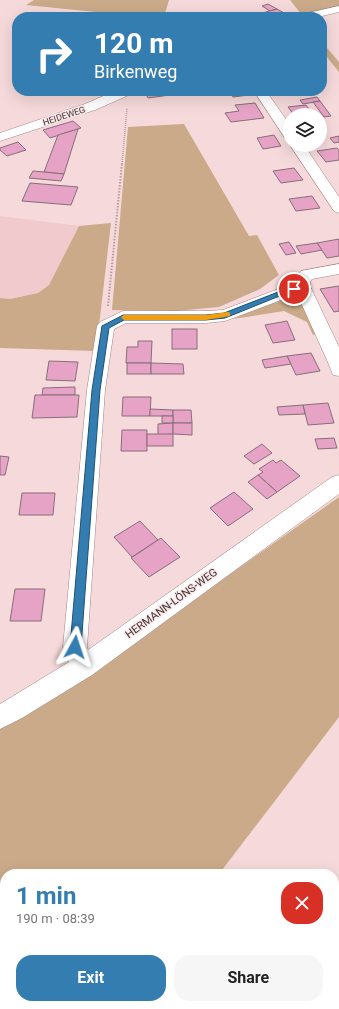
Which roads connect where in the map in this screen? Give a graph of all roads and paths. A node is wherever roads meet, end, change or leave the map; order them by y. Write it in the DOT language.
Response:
graph roads {
  1 [pos="339,8"];
  2 [pos="323,12"];
  3 [pos="116,96"];
  4 [pos="127,96"];
  5 [pos="263,96"];
  6 [pos="283,125"];
  7 [pos="0,137"];
  8 [pos="302,152"];
  9 [pos="339,208"];
  10 [pos="339,269"];
  11 [pos="302,286"];
  12 [pos="106,326"];
  13 [pos="339,370"];
  14 [pos="339,483"];
  15 [pos="84,667"];
  16 [pos="0,716"];
  1 -- 2 [label="street"];
  3 -- 7 [label="street, HEIDEWEG"];
  4 -- 12 [label="path"];
  5 -- 6 [label="street"];
  8 -- 9 [label="street"];
  10 -- 11 [label="street"];
  11 -- 12 [label="street"];
  11 -- 13 [label="street"];
  12 -- 15 [label="street"];
  14 -- 15 [label="street, HERMANN-LÖNS-WEG"];
  15 -- 16 [label="street, HERMANN-LÖNS-WEG"];
}
